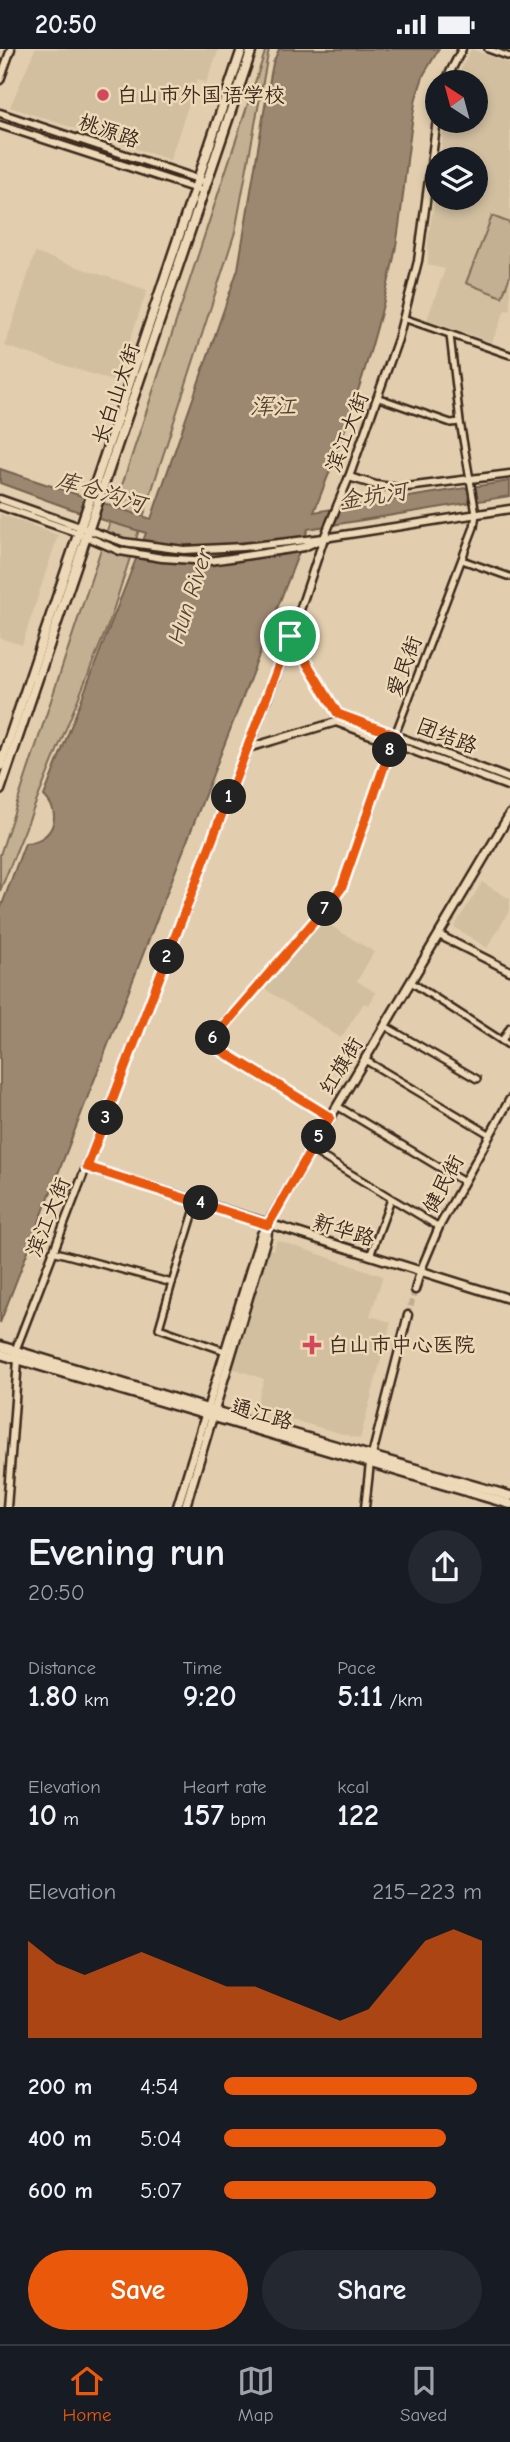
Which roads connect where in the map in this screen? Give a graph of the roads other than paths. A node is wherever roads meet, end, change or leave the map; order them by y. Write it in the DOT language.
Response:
graph roads {
  1 [pos="11,49"];
  2 [pos="242,49"];
  3 [pos="252,49"];
  4 [pos="462,49"];
  5 [pos="488,49"];
  6 [pos="510,57"];
  7 [pos="451,70"];
  8 [pos="0,80"];
  9 [pos="0,113"];
  10 [pos="0,125"];
  11 [pos="435,133"];
  12 [pos="197,179"];
  13 [pos="206,181"];
  14 [pos="198,190"];
  15 [pos="403,318"];
  16 [pos="450,335"];
  17 [pos="510,355"];
  18 [pos="379,398"];
  19 [pos="460,422"];
  20 [pos="510,474"];
  21 [pos="349,477"];
  22 [pos="470,481"];
  23 [pos="0,499"];
  24 [pos="0,506"];
  25 [pos="510,509"];
  26 [pos="475,510"];
  27 [pos="83,532"];
  28 [pos="324,538"];
  29 [pos="462,560"];
  30 [pos="510,577"];
  31 [pos="290,636"];
  32 [pos="338,714"];
  33 [pos="336,722"];
  34 [pos="394,739"];
  35 [pos="248,747"];
  36 [pos="0,766"];
  37 [pos="510,779"];
  38 [pos="510,787"];
  39 [pos="0,790"];
  40 [pos="510,814"];
  41 [pos="439,935"];
  42 [pos="510,971"];
  43 [pos="411,982"];
  44 [pos="385,1026"];
  45 [pos="510,1027"];
  46 [pos="502,1041"];
  47 [pos="510,1046"];
  48 [pos="365,1060"];
  49 [pos="477,1079"];
  50 [pos="510,1099"];
  51 [pos="337,1106"];
  52 [pos="330,1117"];
  53 [pos="489,1134"];
  54 [pos="311,1150"];
  55 [pos="87,1167"];
  56 [pos="464,1182"];
  57 [pos="391,1199"];
  58 [pos="194,1212"];
  59 [pos="268,1225"];
  60 [pos="439,1227"];
  61 [pos="52,1251"];
  62 [pos="370,1256"];
  63 [pos="420,1272"];
  64 [pos="172,1283"];
  65 [pos="415,1290"];
  66 [pos="510,1299"];
  67 [pos="408,1315"];
  68 [pos="6,1351"];
  69 [pos="225,1351"];
  70 [pos="18,1360"];
  71 [pos="210,1413"];
  72 [pos="370,1459"];
  73 [pos="510,1496"];
  74 [pos="510,1504"];
  75 [pos="7,1507"];
  76 [pos="177,1507"];
  77 [pos="185,1507"];
  78 [pos="365,1507"];
  1 -- 8 [label="street"];
  2 -- 12 [label="main road, 长白山大街"];
  3 -- 13 [label="main road, 长白山大街"];
  4 -- 7 [label="street"];
  5 -- 6 [label="street"];
  9 -- 12 [label="street, 桃源路"];
  10 -- 14 [label="street, 桃源路"];
  11 -- 15 [label="street, 滨江大街"];
  12 -- 13 [label="street, 桃源路"];
  12 -- 14 [label="main road, 长白山大街"];
  13 -- 14 [label="main road, 长白山大街"];
  14 -- 27 [label="main road, 长白山大街"];
  15 -- 16 [label="street"];
  15 -- 18 [label="street, 滨江大街"];
  16 -- 17 [label="street"];
  16 -- 19 [label="street, 爱民街"];
  18 -- 19 [label="street"];
  18 -- 21 [label="street, 滨江大街"];
  19 -- 22 [label="street, 爱民街"];
  20 -- 22 [label="street"];
  21 -- 22 [label="street"];
  21 -- 28 [label="street, 滨江大街"];
  22 -- 26 [label="street, 爱民街"];
  23 -- 27 [label="street"];
  24 -- 27 [label="street"];
  25 -- 26 [label="street"];
  26 -- 28 [label="street"];
  26 -- 29 [label="street, 爱民街"];
  27 -- 28 [label="street"];
  27 -- 28 [label="street"];
  27 -- 36 [label="main road, 长白山大街"];
  27 -- 39 [label="main road, 长白山大街"];
  28 -- 31 [label="street, 滨江大街"];
  29 -- 30 [label="street"];
  29 -- 34 [label="street, 爱民街"];
  31 -- 32 [label="street"];
  31 -- 35 [label="street, 滨江大街"];
  32 -- 33 [label="street"];
  32 -- 34 [label="street, 团结路"];
  33 -- 34 [label="street, 团结路"];
  33 -- 35 [label="street"];
  34 -- 37 [label="street, 团结路"];
  34 -- 38 [label="street, 团结路"];
  34 -- 52 [label="street, 爱民街"];
  35 -- 55 [label="street, 滨江大街"];
  40 -- 41 [label="main road, 红旗街"];
  41 -- 42 [label="street"];
  41 -- 43 [label="main road, 红旗街"];
  43 -- 44 [label="main road, 红旗街"];
  43 -- 46 [label="street"];
  44 -- 48 [label="main road, 红旗街"];
  44 -- 49 [label="street"];
  45 -- 46 [label="street"];
  46 -- 47 [label="street"];
  48 -- 51 [label="main road, 红旗街"];
  48 -- 53 [label="street"];
  50 -- 53 [label="street, 健民街"];
  51 -- 52 [label="main road, 红旗街"];
  51 -- 56 [label="street"];
  52 -- 54 [label="main road, 红旗街"];
  53 -- 56 [label="street, 健民街"];
  54 -- 57 [label="street"];
  54 -- 59 [label="main road, 红旗街"];
  55 -- 59 [label="main road, 新华路"];
  55 -- 61 [label="street, 滨江大街"];
  56 -- 60 [label="street, 健民街"];
  57 -- 60 [label="street"];
  57 -- 62 [label="street"];
  58 -- 64 [label="street"];
  59 -- 62 [label="main road, 新华路"];
  59 -- 69 [label="main road, 红旗街"];
  59 -- 71 [label="main road"];
  60 -- 63 [label="street, 健民街"];
  61 -- 64 [label="street"];
  61 -- 68 [label="street, 滨江大街"];
  62 -- 63 [label="main road, 新华路"];
  63 -- 65 [label="street, 健民街"];
  63 -- 66 [label="main road, 新华路"];
  64 -- 69 [label="street"];
  67 -- 72 [label="street"];
  68 -- 70 [label="main road, 通江路"];
  68 -- 71 [label="main road, 通江路"];
  69 -- 71 [label="main road, 红旗街"];
  70 -- 71 [label="main road, 通江路"];
  70 -- 75 [label="street"];
  71 -- 72 [label="main road, 通江路"];
  71 -- 76 [label="main road, 红旗街"];
  71 -- 77 [label="main road"];
  72 -- 73 [label="main road, 通江路"];
  72 -- 74 [label="main road, 通江路"];
  72 -- 78 [label="street"];
}
